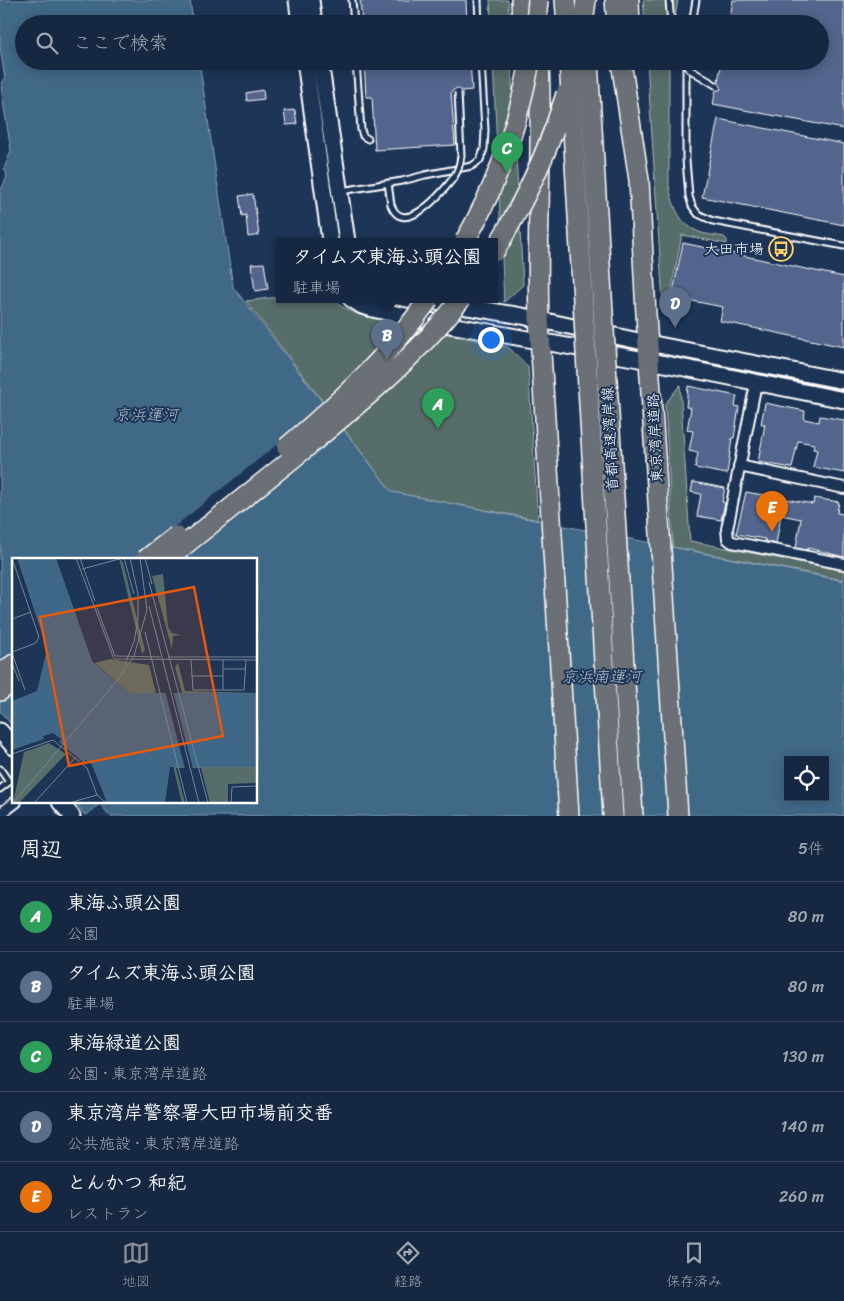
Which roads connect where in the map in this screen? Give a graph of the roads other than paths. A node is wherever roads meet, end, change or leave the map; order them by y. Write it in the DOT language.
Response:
graph roads {
  1 [pos="297,0"];
  2 [pos="311,0"];
  3 [pos="352,0"];
  4 [pos="478,0"];
  5 [pos="521,0"];
  6 [pos="537,0"];
  7 [pos="566,0"];
  8 [pos="585,0"];
  9 [pos="615,0"];
  10 [pos="629,0"];
  11 [pos="669,0"];
  12 [pos="696,0"];
  13 [pos="299,15"];
  14 [pos="313,15"];
  15 [pos="353,15"];
  16 [pos="479,15"];
  17 [pos="522,15"];
  18 [pos="536,15"];
  19 [pos="567,15"];
  20 [pos="584,15"];
  21 [pos="616,15"];
  22 [pos="630,15"];
  23 [pos="670,15"];
  24 [pos="694,15"];
  25 [pos="306,70"];
  26 [pos="321,70"];
  27 [pos="357,70"];
  28 [pos="482,70"];
  29 [pos="526,70"];
  30 [pos="528,70"];
  31 [pos="539,70"];
  32 [pos="570,70"];
  33 [pos="572,70"];
  34 [pos="589,70"];
  35 [pos="623,70"];
  36 [pos="632,70"];
  37 [pos="684,70"];
  38 [pos="690,70"];
  39 [pos="717,86"];
  40 [pos="458,92"];
  41 [pos="632,137"];
  42 [pos="368,139"];
  43 [pos="388,183"];
  44 [pos="339,191"];
  45 [pos="323,193"];
  46 [pos="330,238"];
  47 [pos="347,238"];
  48 [pos="467,238"];
  49 [pos="498,245"];
  50 [pos="844,246"];
  51 [pos="538,250"];
  52 [pos="357,303"];
  53 [pos="426,303"];
  54 [pos="443,303"];
  55 [pos="458,303"];
  56 [pos="539,319"];
  57 [pos="541,341"];
  58 [pos="649,352"];
  59 [pos="844,381"];
  60 [pos="756,383"];
  61 [pos="844,400"];
  62 [pos="739,466"];
  63 [pos="844,488"];
  64 [pos="148,558"];
  65 [pos="168,558"];
  66 [pos="844,564"];
  67 [pos="12,665"];
  68 [pos="0,674"];
  69 [pos="12,682"];
  70 [pos="0,691"];
  71 [pos="0,731"];
  72 [pos="12,745"];
  73 [pos="0,769"];
  74 [pos="0,789"];
  75 [pos="13,804"];
  76 [pos="62,804"];
  77 [pos="0,814"];
  78 [pos="72,816"];
  79 [pos="569,816"];
  80 [pos="613,816"];
  81 [pos="633,816"];
  82 [pos="678,816"];
  1 -- 13 [label="street"];
  2 -- 14 [label="street"];
  3 -- 15 [label="lane"];
  4 -- 16 [label="lane"];
  5 -- 17 [label="highway"];
  6 -- 18 [label="highway, bridge"];
  7 -- 19 [label="highway"];
  8 -- 20 [label="highway"];
  9 -- 21 [label="highway"];
  10 -- 22 [label="highway"];
  11 -- 23 [label="lane"];
  12 -- 24 [label="lane"];
  25 -- 45 [label="street"];
  26 -- 44 [label="street"];
  27 -- 42 [label="lane"];
  28 -- 43 [label="lane"];
  29 -- 51 [label="highway"];
  30 -- 48 [label="highway, bridge"];
  31 -- 51 [label="highway"];
  32 -- 80 [label="highway, 首都高速湾岸線, bridge"];
  33 -- 49 [label="highway, bridge"];
  34 -- 81 [label="highway, 首都高速湾岸線, bridge"];
  35 -- 41 [label="highway, 東京湾岸道路"];
  36 -- 41 [label="highway"];
  37 -- 50 [label="lane"];
  38 -- 39 [label="lane, bridge"];
  40 -- 43 [label="lane, bridge"];
  41 -- 58 [label="highway, 東京湾岸道路"];
  43 -- 44 [label="lane"];
  44 -- 45 [label="lane"];
  44 -- 47 [label="street"];
  45 -- 46 [label="street"];
  51 -- 56 [label="highway"];
  52 -- 57 [label="street"];
  53 -- 64 [label="highway, bridge"];
  54 -- 56 [label="street"];
  55 -- 65 [label="highway, bridge"];
  56 -- 57 [label="highway"];
  56 -- 58 [label="street"];
  57 -- 58 [label="street"];
  57 -- 79 [label="highway"];
  58 -- 59 [label="street"];
  58 -- 60 [label="street"];
  58 -- 82 [label="highway, 東京湾岸道路"];
  60 -- 61 [label="street"];
  60 -- 62 [label="street"];
  62 -- 63 [label="street"];
  62 -- 66 [label="street"];
  67 -- 68 [label="highway"];
  69 -- 70 [label="highway"];
  71 -- 72 [label="street"];
  73 -- 74 [label="lane"];
  75 -- 77 [label="street"];
  76 -- 78 [label="street"];
}
